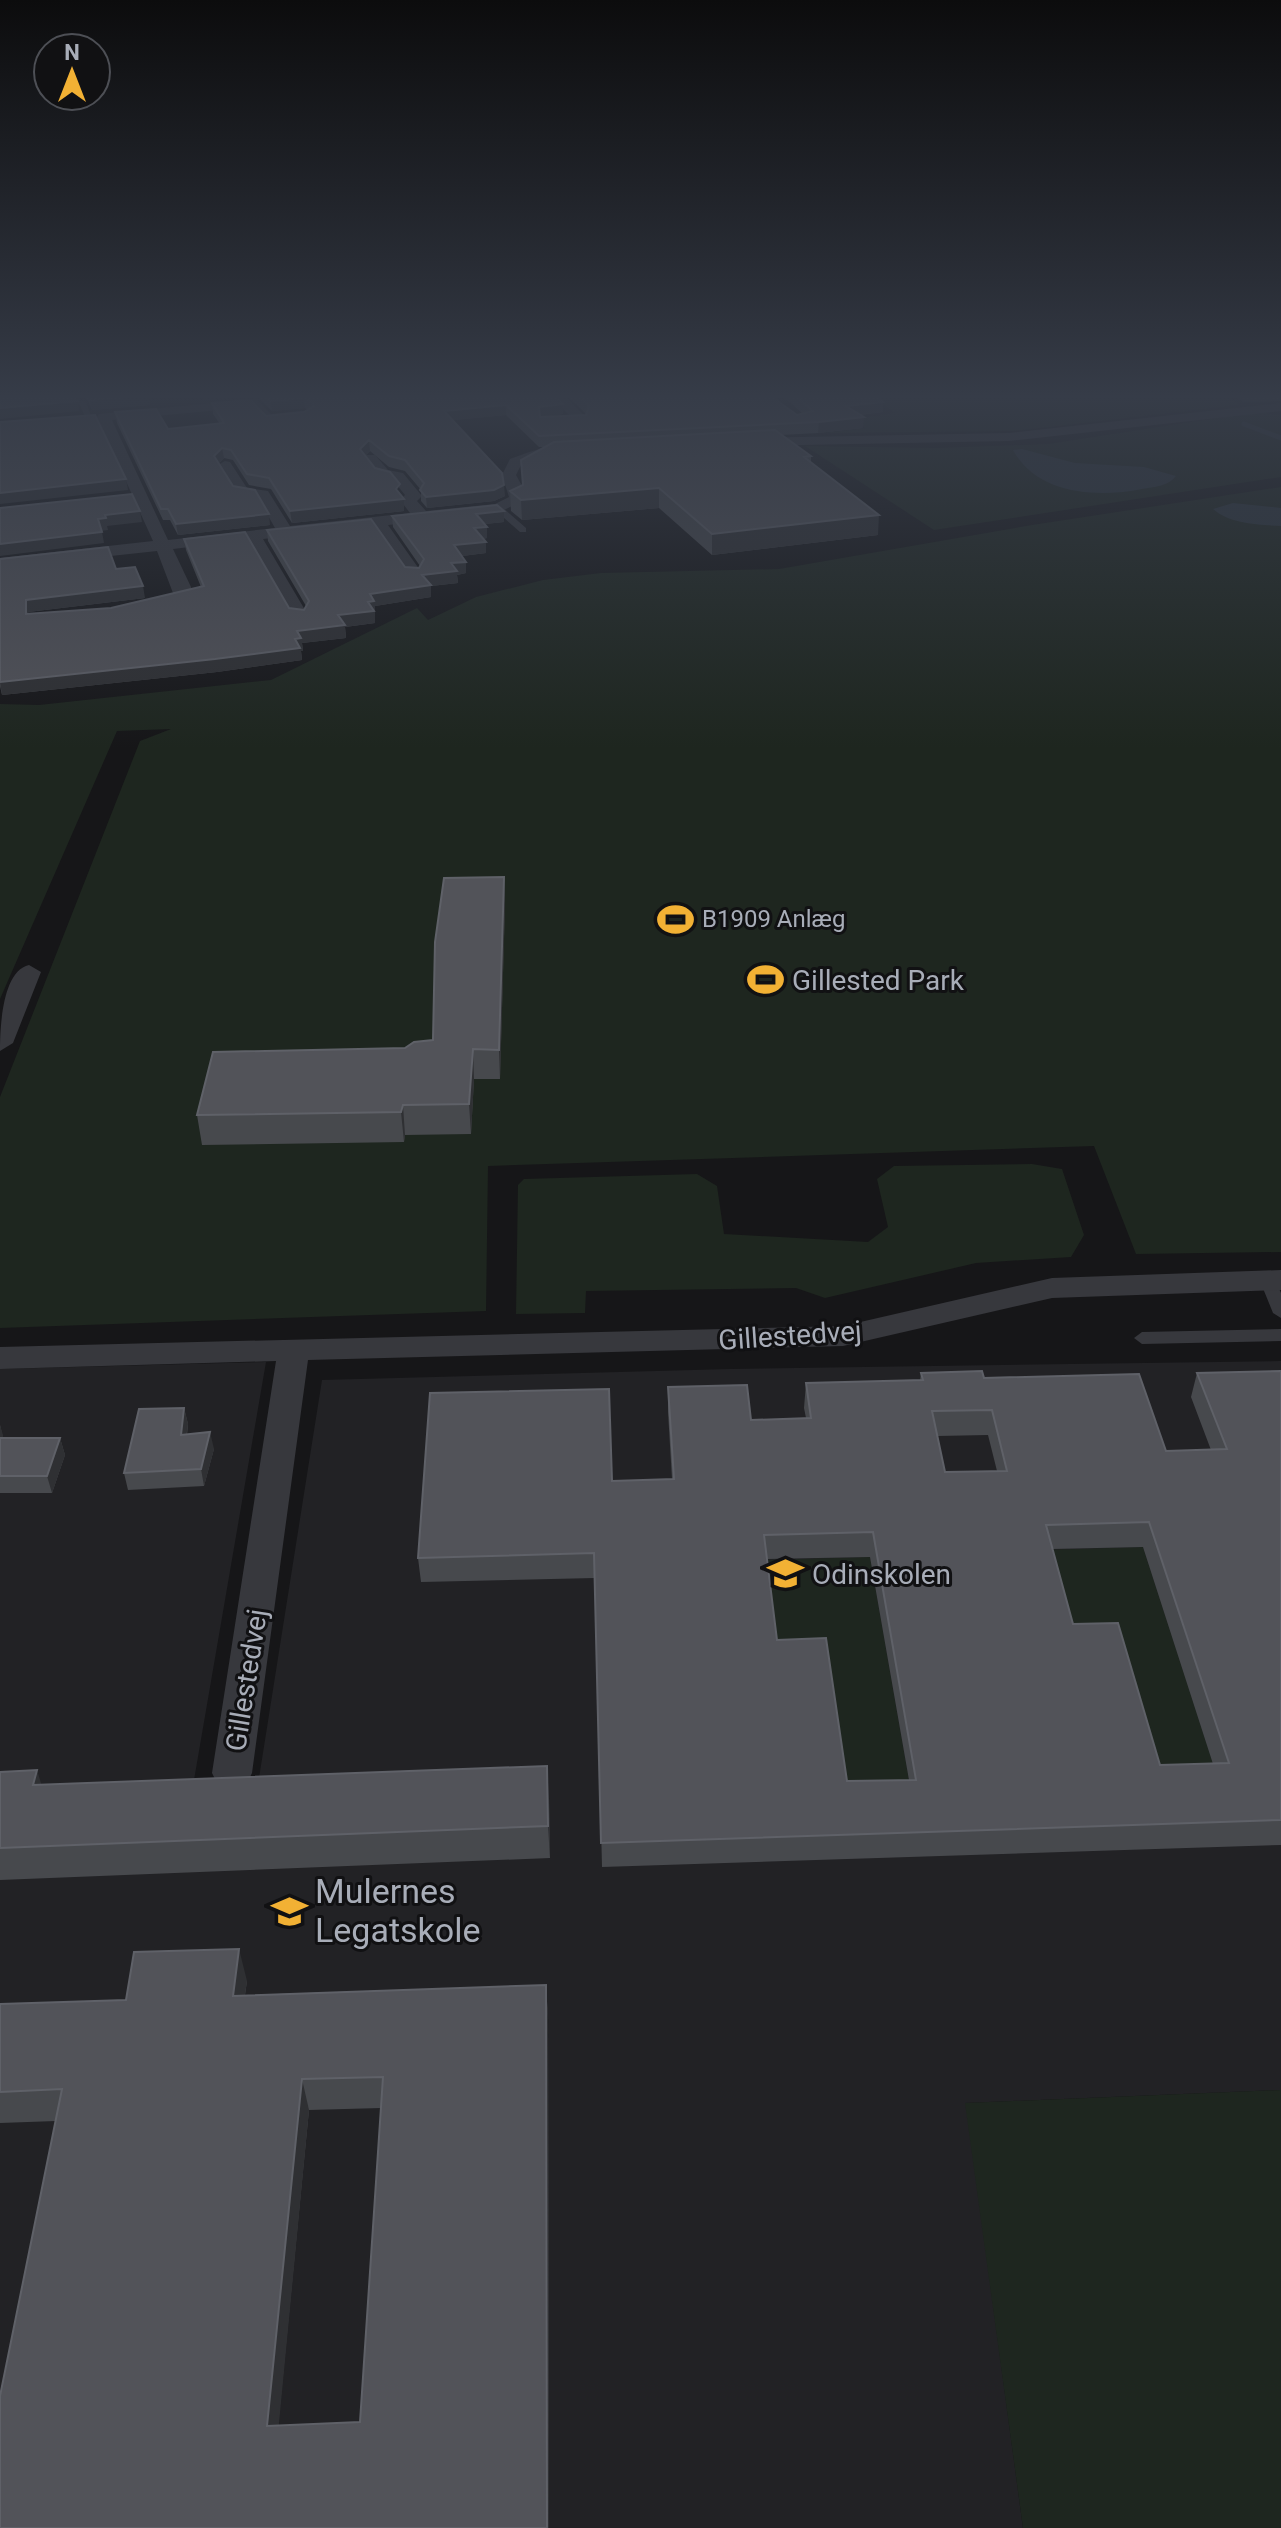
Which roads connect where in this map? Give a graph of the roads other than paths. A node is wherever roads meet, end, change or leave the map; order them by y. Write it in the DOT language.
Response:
graph roads {
  1 [pos="143,512"];
  2 [pos="273,512"];
  3 [pos="418,512"];
  4 [pos="464,512"];
  5 [pos="503,512"];
  6 [pos="422,517"];
  7 [pos="377,521"];
  8 [pos="523,530"];
  9 [pos="285,532"];
  10 [pos="253,535"];
  11 [pos="164,545"];
  12 [pos="0,563"];
  13 [pos="414,573"];
  14 [pos="135,607"];
  15 [pos="299,615"];
  16 [pos="29,972"];
  17 [pos="0,1043"];
  18 [pos="1274,1280"];
  19 [pos="1281,1313"];
  20 [pos="1281,1335"];
  21 [pos="1142,1338"];
  22 [pos="294,1350"];
  23 [pos="0,1358"];
  24 [pos="232,1773"];
  1 -- 11 [label="street"];
  2 -- 9 [label="street"];
  3 -- 6 [label="street"];
  4 -- 6 [label="street"];
  5 -- 8 [label="lane"];
  6 -- 7 [label="street"];
  7 -- 9 [label="street"];
  7 -- 13 [label="street"];
  9 -- 10 [label="street"];
  10 -- 11 [label="street"];
  10 -- 15 [label="street"];
  11 -- 12 [label="street"];
  11 -- 14 [label="street"];
  16 -- 17 [label="street"];
  18 -- 19 [label="lane"];
  18 -- 22 [label="street, Gillestedvej"];
  20 -- 21 [label="lane"];
  22 -- 23 [label="street, Gillestedvej"];
  22 -- 24 [label="street, Gillestedvej"];
}
